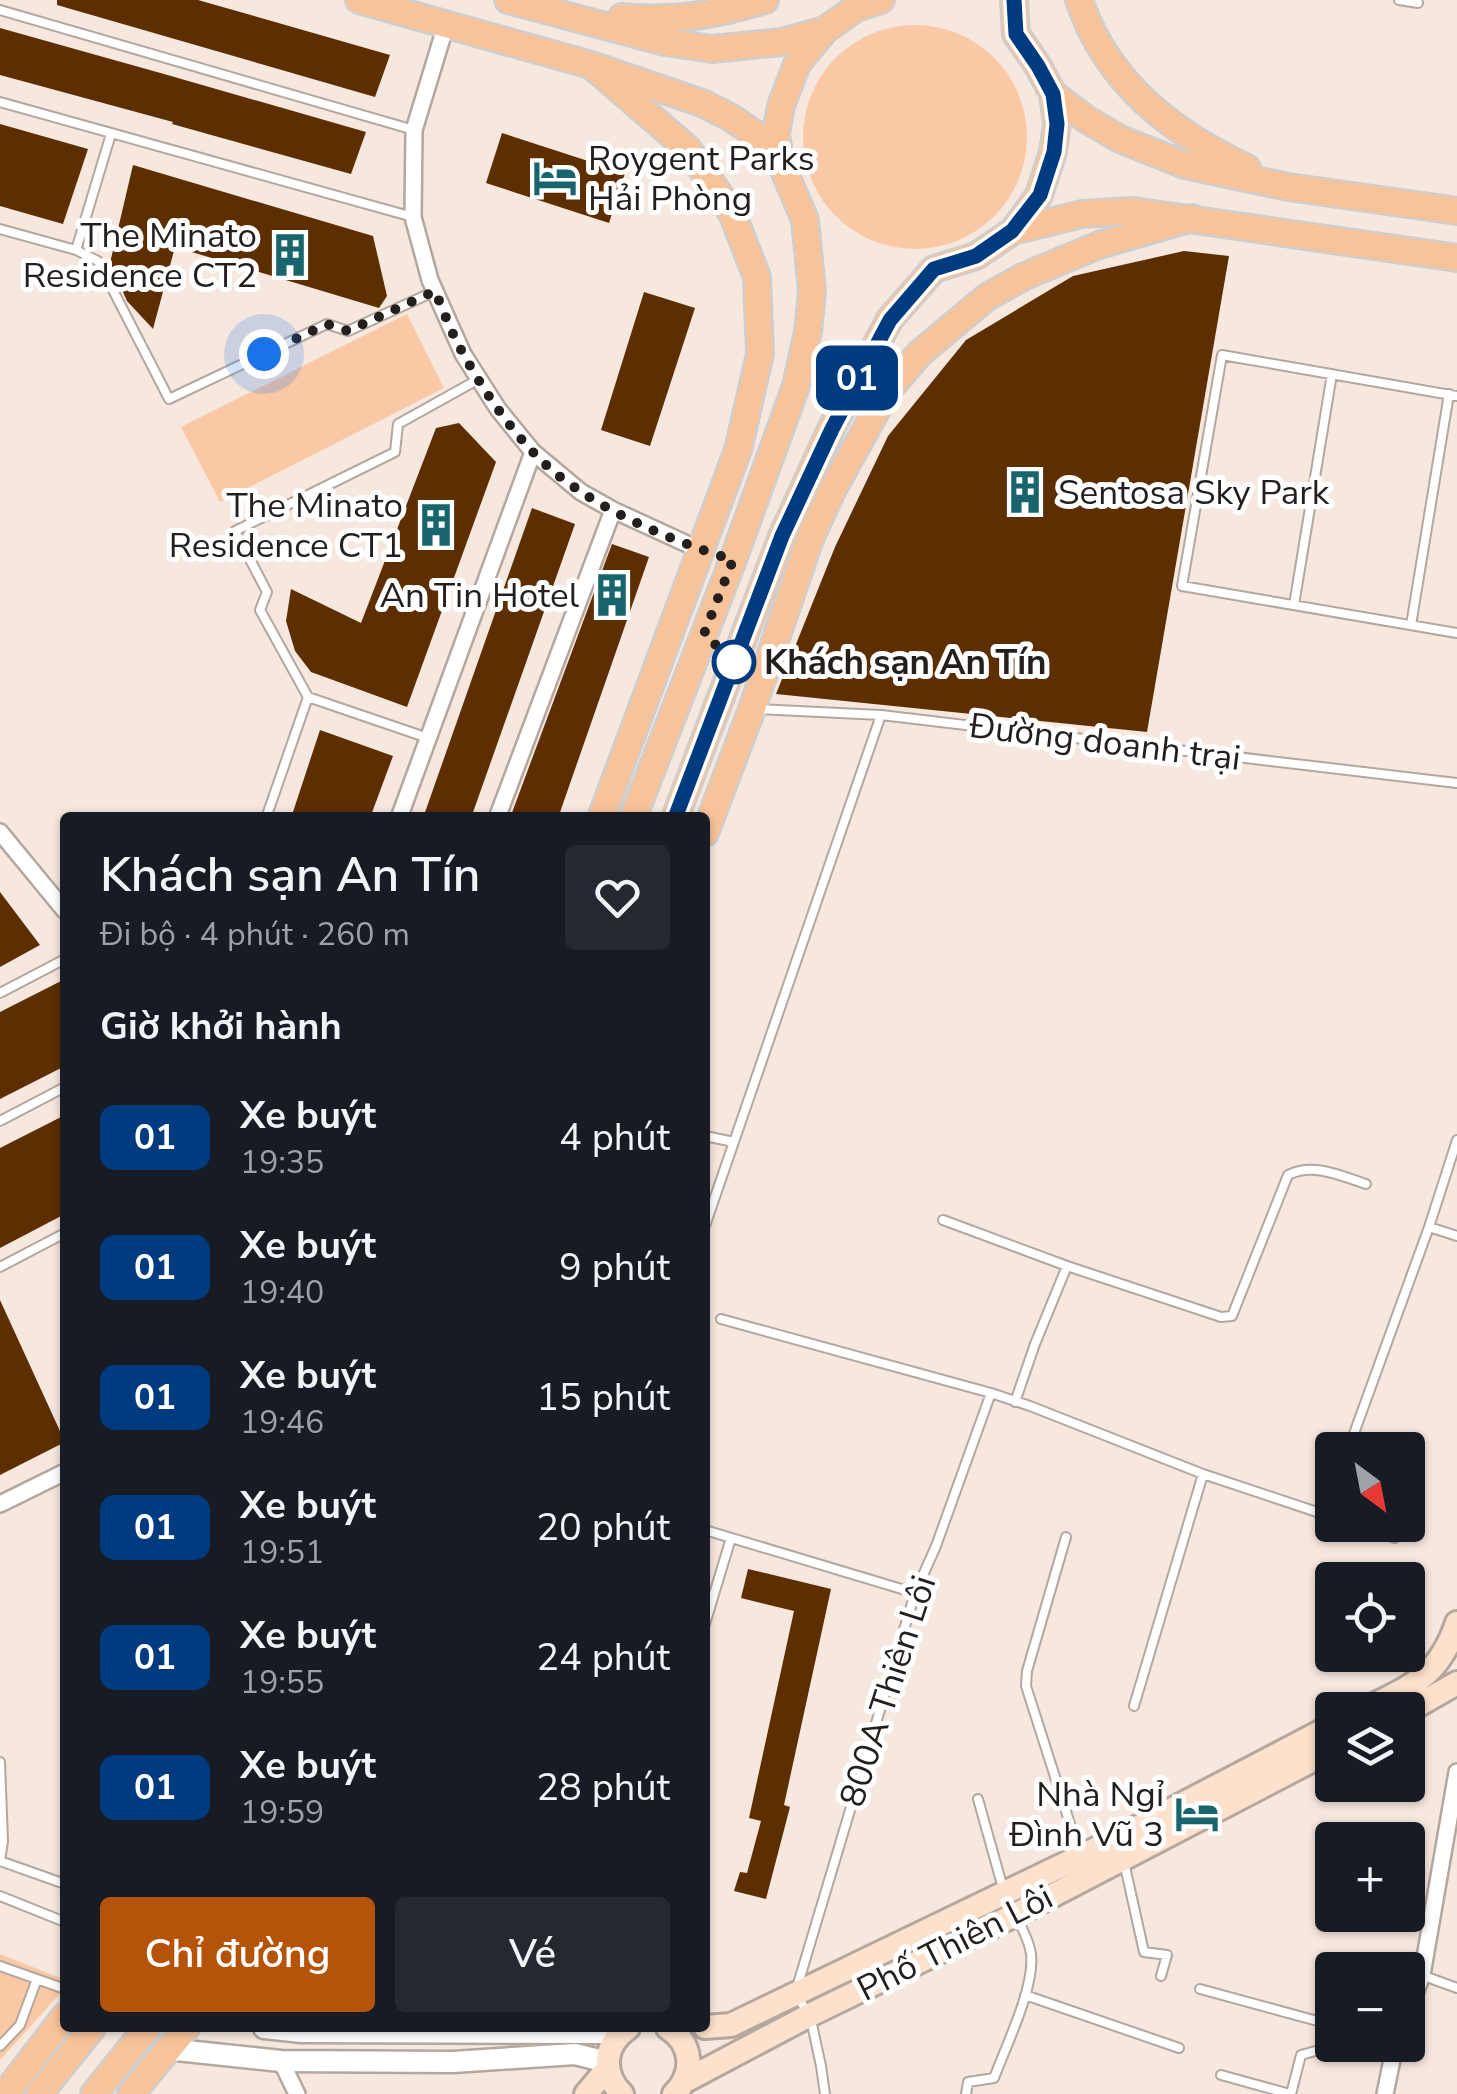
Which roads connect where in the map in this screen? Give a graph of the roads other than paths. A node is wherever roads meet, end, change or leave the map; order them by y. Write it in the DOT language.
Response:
graph roads {
  1 [pos="359,0"];
  2 [pos="508,0"];
  3 [pos="765,0"];
  4 [pos="881,0"];
  5 [pos="1014,0"];
  6 [pos="1079,0"];
  7 [pos="1399,0"];
  8 [pos="1418,4"];
  9 [pos="542,9"];
  10 [pos="0,10"];
  11 [pos="446,25"];
  12 [pos="824,30"];
  13 [pos="591,65"];
  14 [pos="1053,94"];
  15 [pos="0,102"];
  16 [pos="414,130"];
  17 [pos="111,134"];
  18 [pos="780,161"];
  19 [pos="1288,187"];
  20 [pos="1457,211"];
  21 [pos="413,216"];
  22 [pos="1192,218"];
  23 [pos="0,228"];
  24 [pos="1012,231"];
  25 [pos="76,250"];
  26 [pos="1457,258"];
  27 [pos="435,291"];
  28 [pos="1332,374"];
  29 [pos="479,380"];
  30 [pos="1453,395"];
  31 [pos="533,452"];
  32 [pos="612,510"];
  33 [pos="782,536"];
  34 [pos="810,539"];
  35 [pos="700,550"];
  36 [pos="733,560"];
  37 [pos="1294,605"];
  38 [pos="1411,625"];
  39 [pos="1457,633"];
  40 [pos="308,697"];
  41 [pos="752,709"];
  42 [pos="882,716"];
  43 [pos="428,738"];
  44 [pos="1457,784"];
  45 [pos="268,812"];
  46 [pos="401,812"];
  47 [pos="499,812"];
  48 [pos="602,812"];
  49 [pos="635,812"];
  50 [pos="677,812"];
  51 [pos="710,820"];
  52 [pos="0,832"];
  53 [pos="60,905"];
  54 [pos="60,962"];
  55 [pos="0,994"];
  56 [pos="60,1090"];
  57 [pos="0,1121"];
  58 [pos="710,1137"];
  59 [pos="1457,1140"];
  60 [pos="734,1142"];
  61 [pos="1366,1184"];
  62 [pos="710,1212"];
  63 [pos="943,1220"];
  64 [pos="1428,1227"];
  65 [pos="60,1236"];
  66 [pos="1457,1236"];
  67 [pos="1067,1266"];
  68 [pos="0,1267"];
  69 [pos="721,1319"];
  70 [pos="991,1392"];
  71 [pos="1015,1402"];
  72 [pos="1354,1432"];
  73 [pos="60,1474"];
  74 [pos="1203,1474"];
  75 [pos="0,1504"];
  76 [pos="1315,1512"];
  77 [pos="710,1532"];
  78 [pos="1066,1537"];
  79 [pos="731,1538"];
  80 [pos="915,1594"];
  81 [pos="710,1607"];
  82 [pos="1457,1622"];
  83 [pos="1434,1667"];
  84 [pos="1457,1685"];
  85 [pos="1399,1692"];
  86 [pos="1425,1702"];
  87 [pos="1134,1706"];
  88 [pos="1315,1735"];
  89 [pos="1315,1759"];
  90 [pos="0,1762"];
  91 [pos="1457,1772"];
  92 [pos="978,1799"];
  93 [pos="1080,1856"];
  94 [pos="1124,1858"];
  95 [pos="0,1861"];
  96 [pos="60,1882"];
  97 [pos="1004,1892"];
  98 [pos="0,1896"];
  99 [pos="1015,1915"];
  100 [pos="60,1920"];
  101 [pos="1425,1958"];
  102 [pos="0,1966"];
  103 [pos="1161,1976"];
  104 [pos="1425,1976"];
  105 [pos="37,1978"];
  106 [pos="60,1986"];
  107 [pos="1457,1988"];
  108 [pos="1200,1989"];
  109 [pos="795,1994"];
  110 [pos="1026,1995"];
  111 [pos="810,2015"];
  112 [pos="1315,2020"];
  113 [pos="60,2023"];
  114 [pos="710,2026"];
  115 [pos="89,2032"];
  116 [pos="144,2032"];
  117 [pos="182,2032"];
  118 [pos="623,2032"];
  119 [pos="673,2032"];
  120 [pos="0,2046"];
  121 [pos="1178,2048"];
  122 [pos="167,2049"];
  123 [pos="1315,2051"];
  124 [pos="281,2062"];
  125 [pos="1392,2062"];
  126 [pos="607,2065"];
  127 [pos="1221,2075"];
  128 [pos="679,2087"];
  129 [pos="6,2094"];
  130 [pos="40,2094"];
  131 [pos="94,2094"];
  132 [pos="131,2094"];
  133 [pos="297,2094"];
  134 [pos="586,2094"];
  135 [pos="622,2094"];
  136 [pos="825,2094"];
  137 [pos="966,2094"];
  138 [pos="1291,2094"];
  139 [pos="1385,2094"];
  1 -- 11 [label="main road"];
  2 -- 9 [label="main road"];
  3 -- 9 [label="main road"];
  4 -- 12 [label="main road"];
  5 -- 14 [label="main road"];
  6 -- 19 [label="main road"];
  7 -- 8 [label="lane"];
  9 -- 12 [label="main road"];
  10 -- 16 [label="lane"];
  11 -- 13 [label="main road"];
  11 -- 16 [label="street"];
  12 -- 18 [label="main road"];
  13 -- 18 [label="main road"];
  13 -- 35 [label="main road"];
  14 -- 19 [label="main road"];
  14 -- 24 [label="main road"];
  15 -- 17 [label="lane"];
  16 -- 21 [label="street"];
  17 -- 21 [label="lane"];
  17 -- 25 [label="lane"];
  18 -- 36 [label="main road"];
  19 -- 20 [label="main road"];
  21 -- 27 [label="street"];
  22 -- 24 [label="main road"];
  22 -- 26 [label="main road"];
  22 -- 34 [label="main road"];
  23 -- 25 [label="lane"];
  24 -- 33 [label="main road"];
  25 -- 27 [label="lane"];
  27 -- 29 [label="street"];
  28 -- 30 [label="lane"];
  28 -- 37 [label="lane"];
  28 -- 37 [label="lane"];
  29 -- 31 [label="street"];
  29 -- 40 [label="lane"];
  30 -- 38 [label="lane"];
  31 -- 32 [label="street"];
  31 -- 43 [label="street"];
  32 -- 35 [label="street"];
  32 -- 47 [label="street"];
  33 -- 34 [label="main road"];
  33 -- 50 [label="main road"];
  34 -- 41 [label="main road"];
  35 -- 36 [label="main road"];
  35 -- 48 [label="main road"];
  36 -- 49 [label="main road"];
  37 -- 38 [label="lane"];
  38 -- 39 [label="lane"];
  40 -- 43 [label="lane"];
  40 -- 45 [label="lane"];
  41 -- 42 [label="lane, Đường doanh trại"];
  41 -- 51 [label="main road"];
  42 -- 44 [label="lane, Đường doanh trại"];
  42 -- 60 [label="lane"];
  43 -- 46 [label="street"];
  52 -- 53 [label="street"];
  54 -- 55 [label="lane"];
  56 -- 57 [label="lane"];
  58 -- 60 [label="lane"];
  59 -- 64 [label="lane"];
  60 -- 62 [label="lane"];
  61 -- 67 [label="lane"];
  63 -- 67 [label="lane"];
  64 -- 66 [label="lane"];
  64 -- 72 [label="lane"];
  65 -- 68 [label="lane"];
  67 -- 71 [label="lane"];
  69 -- 70 [label="lane"];
  70 -- 71 [label="lane"];
  70 -- 80 [label="lane, 800A Thiên Lôi"];
  71 -- 74 [label="lane"];
  73 -- 75 [label="street"];
  74 -- 76 [label="lane"];
  74 -- 87 [label="lane"];
  77 -- 79 [label="lane"];
  78 -- 93 [label="lane"];
  79 -- 80 [label="lane"];
  79 -- 81 [label="lane"];
  80 -- 109 [label="lane, 800A Thiên Lôi"];
  82 -- 83 [label="main road"];
  83 -- 84 [label="main road"];
  83 -- 85 [label="main road"];
  84 -- 86 [label="main road"];
  88 -- 93 [label="main road, Phố Thiên Lôi"];
  89 -- 94 [label="main road, Phố Thiên Lôi"];
  90 -- 95 [label="lane"];
  91 -- 101 [label="street"];
  92 -- 97 [label="lane"];
  93 -- 97 [label="main road, Phố Thiên Lôi"];
  94 -- 99 [label="main road, Phố Thiên Lôi"];
  94 -- 103 [label="lane"];
  95 -- 96 [label="lane"];
  97 -- 109 [label="main road, Phố Thiên Lôi"];
  98 -- 100 [label="lane"];
  99 -- 110 [label="lane"];
  99 -- 111 [label="main road, Phố Thiên Lôi"];
  102 -- 105 [label="lane"];
  104 -- 107 [label="lane"];
  105 -- 106 [label="lane"];
  105 -- 120 [label="lane"];
  108 -- 112 [label="lane"];
  109 -- 111 [label="lane"];
  109 -- 114 [label="main road, Phố Thiên Lôi"];
  110 -- 121 [label="lane"];
  110 -- 137 [label="lane"];
  111 -- 128 [label="main road, Phố Thiên Lôi"];
  111 -- 136 [label="lane"];
  113 -- 129 [label="main road"];
  115 -- 130 [label="main road"];
  116 -- 131 [label="main road"];
  117 -- 122 [label="main road"];
  118 -- 126 [label="main road"];
  119 -- 128 [label="main road"];
  122 -- 124 [label="street"];
  122 -- 132 [label="main road"];
  123 -- 138 [label="lane"];
  124 -- 126 [label="street"];
  124 -- 133 [label="street"];
  125 -- 139 [label="street"];
  126 -- 134 [label="main road"];
  126 -- 135 [label="main road"];
  127 -- 138 [label="lane"];
}
